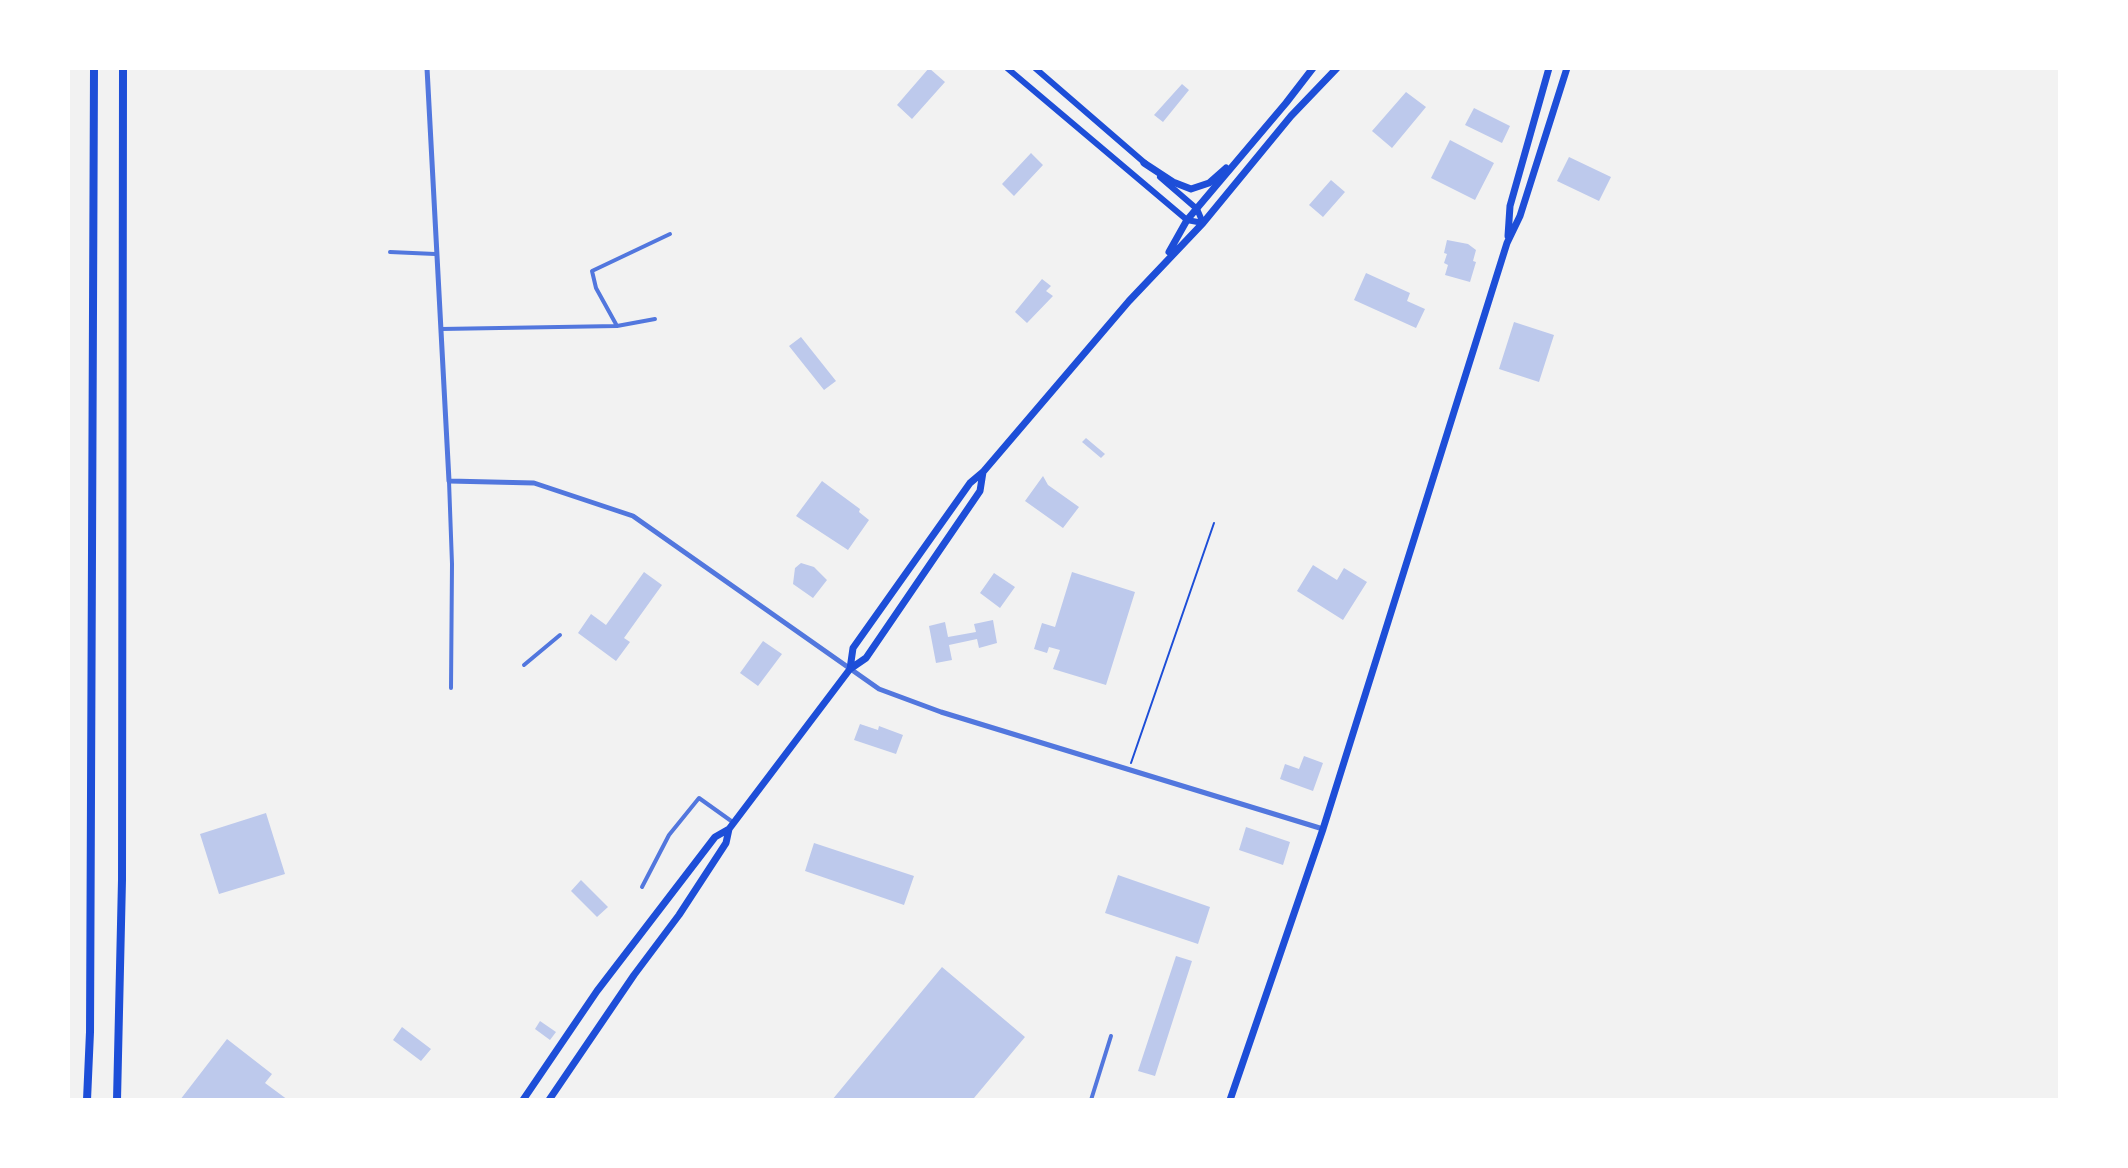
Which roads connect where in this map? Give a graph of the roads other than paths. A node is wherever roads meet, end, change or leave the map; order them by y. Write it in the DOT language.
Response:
graph roads {
  1 [pos="94,68"];
  2 [pos="126,68"];
  3 [pos="427,68"];
  4 [pos="1007,68"];
  5 [pos="1035,68"];
  6 [pos="1313,68"];
  7 [pos="1337,68"];
  8 [pos="1549,68"];
  9 [pos="1567,68"];
  10 [pos="1243,154"];
  11 [pos="1144,163"];
  12 [pos="1197,209"];
  13 [pos="1187,220"];
  14 [pos="1203,223"];
  15 [pos="670,234"];
  16 [pos="1507,243"];
  17 [pos="390,252"];
  18 [pos="435,254"];
  19 [pos="1164,261"];
  20 [pos="655,319"];
  21 [pos="617,326"];
  22 [pos="439,329"];
  23 [pos="983,472"];
  24 [pos="449,481"];
  25 [pos="560,635"];
  26 [pos="524,665"];
  27 [pos="850,669"];
  28 [pos="451,688"];
  29 [pos="731,826"];
  30 [pos="1323,829"];
  31 [pos="642,887"];
  32 [pos="1111,1036"];
  33 [pos="87,1100"];
  34 [pos="117,1100"];
  35 [pos="523,1100"];
  36 [pos="549,1100"];
  37 [pos="1091,1100"];
  38 [pos="1230,1100"];
  1 -- 33 [label="highway"];
  2 -- 34 [label="highway"];
  3 -- 18 [label="street"];
  4 -- 13 [label="main road"];
  5 -- 11 [label="main road"];
  6 -- 10 [label="main road"];
  7 -- 14 [label="main road"];
  8 -- 16 [label="main road"];
  9 -- 16 [label="main road"];
  10 -- 11 [label="main road"];
  10 -- 12 [label="main road"];
  11 -- 12 [label="main road"];
  12 -- 13 [label="main road"];
  12 -- 14 [label="main road"];
  13 -- 14 [label="main road"];
  13 -- 19 [label="main road"];
  14 -- 19 [label="main road"];
  15 -- 21 [label="street"];
  16 -- 30 [label="main road"];
  17 -- 18 [label="street"];
  18 -- 22 [label="street"];
  19 -- 23 [label="main road"];
  20 -- 21 [label="street"];
  21 -- 22 [label="street"];
  22 -- 24 [label="street"];
  23 -- 27 [label="main road"];
  23 -- 27 [label="main road"];
  24 -- 27 [label="street"];
  24 -- 28 [label="street"];
  25 -- 26 [label="street"];
  27 -- 29 [label="main road"];
  27 -- 30 [label="street"];
  29 -- 31 [label="street"];
  29 -- 35 [label="main road"];
  29 -- 36 [label="main road"];
  30 -- 38 [label="main road"];
  32 -- 37 [label="street"];
}
